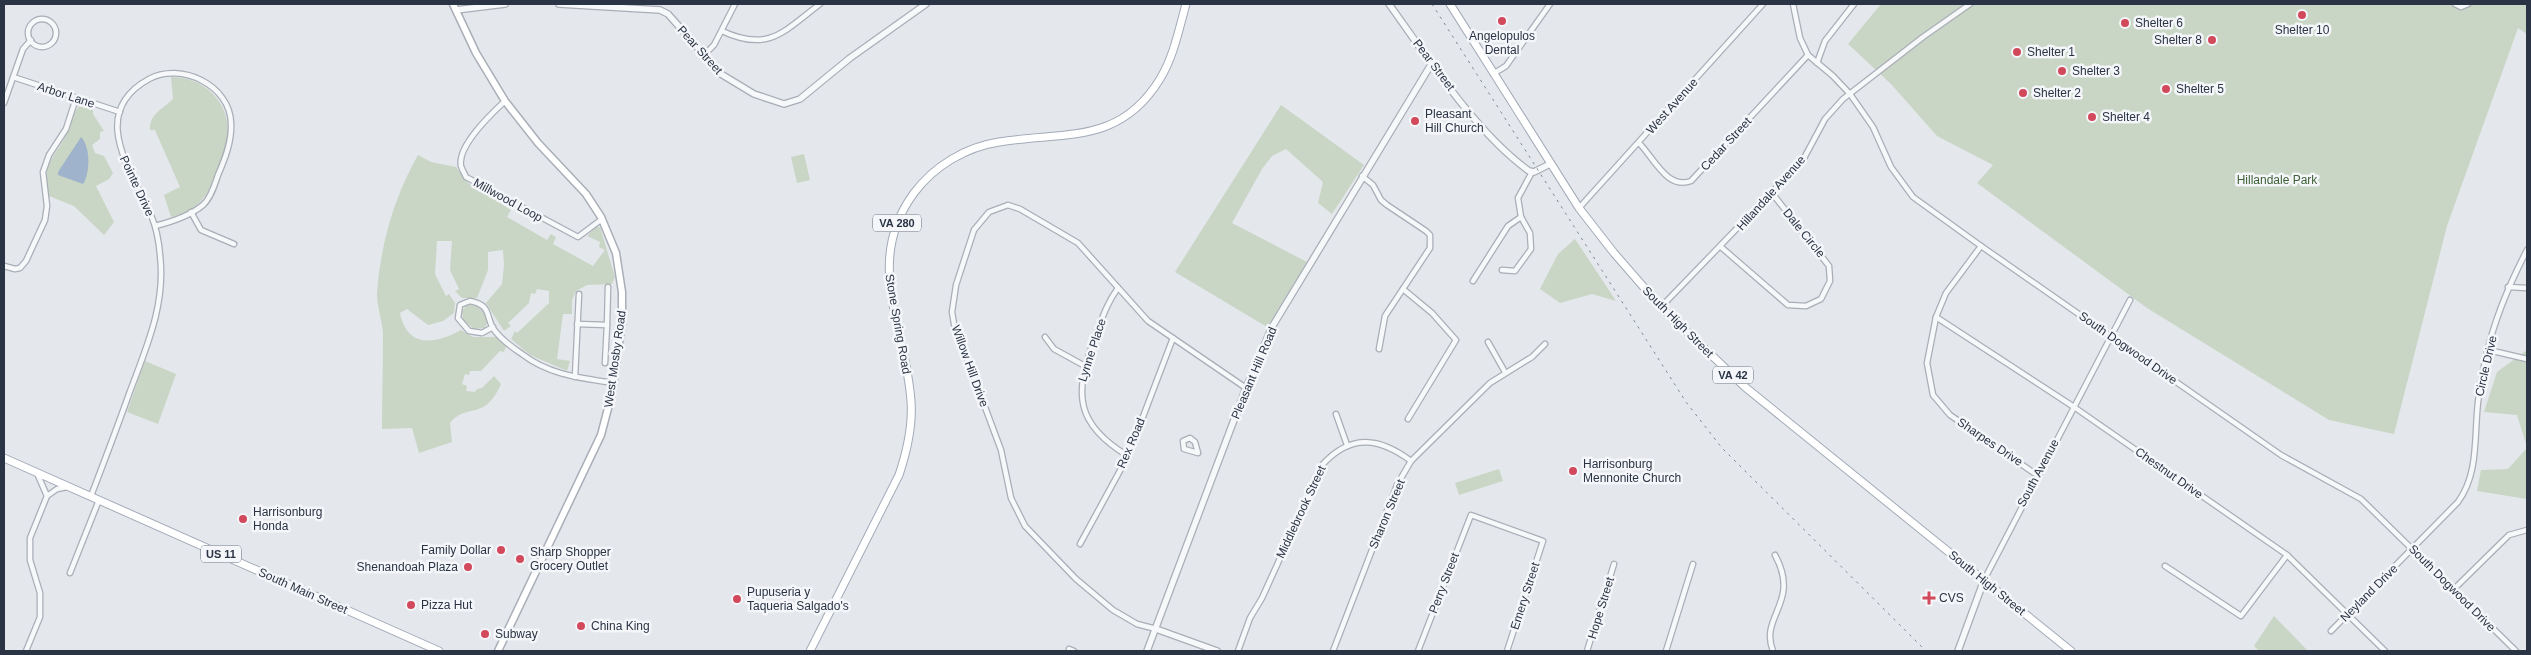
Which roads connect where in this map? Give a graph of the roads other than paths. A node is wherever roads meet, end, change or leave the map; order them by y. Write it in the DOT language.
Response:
graph roads {
  1 [pos="505,4"];
  2 [pos="559,4"];
  3 [pos="735,4"];
  4 [pos="820,4"];
  5 [pos="926,4"];
  6 [pos="1186,4"];
  7 [pos="1390,4"];
  8 [pos="1450,4"];
  9 [pos="1550,4"];
  10 [pos="1763,4"];
  11 [pos="1793,4"];
  12 [pos="1854,4"];
  13 [pos="1970,4"];
  14 [pos="2455,4"];
  15 [pos="2468,4"];
  16 [pos="455,7"];
  17 [pos="660,7"];
  18 [pos="722,31"];
  19 [pos="31,40"];
  20 [pos="1808,55"];
  21 [pos="703,56"];
  22 [pos="1432,63"];
  23 [pos="1817,63"];
  24 [pos="1493,74"];
  25 [pos="13,77"];
  26 [pos="1850,94"];
  27 [pos="76,98"];
  28 [pos="504,101"];
  29 [pos="4,103"];
  30 [pos="120,112"];
  31 [pos="1639,143"];
  32 [pos="1550,164"];
  33 [pos="1532,172"];
  34 [pos="1362,176"];
  35 [pos="1772,193"];
  36 [pos="1579,208"];
  37 [pos="191,212"];
  38 [pos="1520,217"];
  39 [pos="602,219"];
  40 [pos="155,226"];
  41 [pos="234,244"];
  42 [pos="1721,246"];
  43 [pos="1981,246"];
  44 [pos="2527,250"];
  45 [pos="4,266"];
  46 [pos="1502,270"];
  47 [pos="1473,281"];
  48 [pos="608,287"];
  49 [pos="2508,287"];
  50 [pos="1118,288"];
  51 [pos="2527,288"];
  52 [pos="1403,289"];
  53 [pos="579,294"];
  54 [pos="2130,300"];
  55 [pos="1661,307"];
  56 [pos="1936,317"];
  57 [pos="577,324"];
  58 [pos="607,325"];
  59 [pos="493,327"];
  60 [pos="2111,336"];
  61 [pos="1045,337"];
  62 [pos="1172,338"];
  63 [pos="1488,342"];
  64 [pos="1546,344"];
  65 [pos="1379,349"];
  66 [pos="2487,352"];
  67 [pos="2527,359"];
  68 [pos="605,363"];
  69 [pos="1085,366"];
  70 [pos="1505,372"];
  71 [pos="575,377"];
  72 [pos="614,383"];
  73 [pos="1246,388"];
  74 [pos="2074,407"];
  75 [pos="1336,414"];
  76 [pos="1408,419"];
  77 [pos="1347,445"];
  78 [pos="1128,456"];
  79 [pos="4,458"];
  80 [pos="1411,461"];
  81 [pos="36,472"];
  82 [pos="2037,475"];
  83 [pos="68,486"];
  84 [pos="2467,488"];
  85 [pos="47,496"];
  86 [pos="91,496"];
  87 [pos="99,500"];
  88 [pos="2527,530"];
  89 [pos="1543,540"];
  90 [pos="1080,544"];
  91 [pos="2413,549"];
  92 [pos="1774,554"];
  93 [pos="2287,555"];
  94 [pos="1614,564"];
  95 [pos="1693,564"];
  96 [pos="2164,566"];
  97 [pos="70,573"];
  98 [pos="1984,580"];
  99 [pos="2454,589"];
  100 [pos="2348,614"];
  101 [pos="1156,629"];
  102 [pos="2331,631"];
  103 [pos="26,651"];
  104 [pos="439,651"];
  105 [pos="498,651"];
  106 [pos="810,651"];
  107 [pos="1147,651"];
  108 [pos="1217,651"];
  109 [pos="1238,651"];
  110 [pos="1332,651"];
  111 [pos="1418,651"];
  112 [pos="1507,651"];
  113 [pos="1587,651"];
  114 [pos="1666,651"];
  115 [pos="1773,651"];
  116 [pos="1958,651"];
  117 [pos="2071,651"];
  118 [pos="2385,651"];
  119 [pos="2516,651"];
  1 -- 16 [label="street"];
  2 -- 17 [label="street, Pear Street"];
  3 -- 18 [label="street"];
  4 -- 18 [label="street"];
  5 -- 21 [label="street, Pear Street"];
  6 -- 106 [label="main road, Stone Spring Road / VA 280"];
  7 -- 22 [label="street, Pear Street"];
  8 -- 24 [label="main road, South High Street / VA 42"];
  9 -- 24 [label="street"];
  10 -- 31 [label="street, West Avenue"];
  11 -- 20 [label="street, South Dogwood Drive"];
  12 -- 23 [label="street"];
  13 -- 26 [label="street, Hillandale Avenue"];
  14 -- 15 [label="street"];
  16 -- 28 [label="main road, West Mosby Road"];
  17 -- 21 [label="street, Pear Street"];
  18 -- 21 [label="street"];
  19 -- 19 [label="street"];
  19 -- 25 [label="street"];
  20 -- 23 [label="street, South Dogwood Drive"];
  20 -- 31 [label="street, Cedar Street"];
  22 -- 33 [label="street, Pear Street"];
  22 -- 34 [label="street, Pleasant Hill Road"];
  23 -- 26 [label="street, South Dogwood Drive"];
  24 -- 32 [label="main road, South High Street / VA 42"];
  25 -- 27 [label="street, Arbor Lane"];
  25 -- 29 [label="street"];
  26 -- 35 [label="street, Hillandale Avenue"];
  26 -- 43 [label="street, South Dogwood Drive"];
  27 -- 30 [label="street, Arbor Lane"];
  27 -- 45 [label="street"];
  28 -- 39 [label="main road, West Mosby Road"];
  28 -- 39 [label="street, Millwood Loop"];
  30 -- 37 [label="street, Pointe Drive"];
  30 -- 40 [label="street, Pointe Drive"];
  31 -- 36 [label="street, West Avenue"];
  32 -- 33 [label="street"];
  32 -- 36 [label="main road, South High Street / VA 42"];
  33 -- 38 [label="street"];
  34 -- 52 [label="street"];
  34 -- 73 [label="street, Pleasant Hill Road"];
  35 -- 42 [label="street, Hillandale Avenue"];
  35 -- 42 [label="street, Dale Circle"];
  36 -- 55 [label="main road, South High Street / VA 42"];
  37 -- 40 [label="street, Pointe Drive"];
  37 -- 41 [label="street"];
  38 -- 46 [label="street"];
  38 -- 47 [label="street"];
  39 -- 72 [label="main road, West Mosby Road"];
  40 -- 86 [label="street, Pointe Drive"];
  42 -- 55 [label="street, Hillandale Avenue"];
  43 -- 56 [label="street, Sharpes Drive"];
  43 -- 60 [label="street, South Dogwood Drive"];
  44 -- 49 [label="street, Circle Drive"];
  48 -- 58 [label="street"];
  49 -- 51 [label="street"];
  49 -- 66 [label="street, Circle Drive"];
  50 -- 62 [label="street, Willow Hill Drive"];
  50 -- 69 [label="street, Lynne Place"];
  50 -- 101 [label="street, Willow Hill Drive"];
  52 -- 65 [label="street"];
  52 -- 76 [label="street"];
  53 -- 57 [label="street"];
  54 -- 60 [label="street, South Avenue"];
  55 -- 98 [label="main road, South High Street / VA 42"];
  56 -- 74 [label="street, Chestnut Drive"];
  56 -- 82 [label="street, Sharpes Drive"];
  57 -- 58 [label="street"];
  57 -- 71 [label="street"];
  58 -- 68 [label="street"];
  59 -- 59 [label="street"];
  59 -- 71 [label="street"];
  60 -- 74 [label="street, South Avenue"];
  60 -- 91 [label="street, South Dogwood Drive"];
  61 -- 69 [label="street"];
  62 -- 73 [label="street, Willow Hill Drive"];
  62 -- 78 [label="street, Rex Road"];
  63 -- 70 [label="street"];
  64 -- 70 [label="street, Sharon Street"];
  66 -- 67 [label="street"];
  66 -- 84 [label="street, Circle Drive"];
  69 -- 78 [label="street, Lynne Place"];
  70 -- 80 [label="street, Sharon Street"];
  71 -- 72 [label="street"];
  72 -- 105 [label="main road, West Mosby Road"];
  73 -- 101 [label="street, Pleasant Hill Road"];
  74 -- 82 [label="street, South Avenue"];
  74 -- 93 [label="street, Chestnut Drive"];
  75 -- 77 [label="street"];
  77 -- 80 [label="street"];
  77 -- 109 [label="street, Middlebrook Street"];
  78 -- 90 [label="street, Rex Road"];
  79 -- 81 [label="main road, South Main Street / US 11"];
  80 -- 110 [label="street, Sharon Street"];
  81 -- 83 [label="main road, South Main Street / US 11"];
  81 -- 85 [label="street"];
  82 -- 98 [label="street, South Avenue"];
  83 -- 85 [label="street"];
  83 -- 86 [label="main road, South Main Street / US 11"];
  84 -- 91 [label="street, Neyland Drive"];
  85 -- 103 [label="street"];
  86 -- 87 [label="main road, South Main Street / US 11"];
  87 -- 97 [label="street"];
  87 -- 104 [label="main road, South Main Street / US 11"];
  88 -- 99 [label="street"];
  89 -- 111 [label="street, Perry Street"];
  89 -- 112 [label="street, Emery Street"];
  91 -- 99 [label="street, South Dogwood Drive"];
  91 -- 100 [label="street, Neyland Drive"];
  92 -- 115 [label="street"];
  93 -- 96 [label="street"];
  93 -- 100 [label="street, Chestnut Drive"];
  94 -- 113 [label="street, Hope Street"];
  95 -- 114 [label="street"];
  98 -- 116 [label="street, South Avenue"];
  98 -- 117 [label="main road, South High Street / VA 42"];
  99 -- 119 [label="street, South Dogwood Drive"];
  100 -- 102 [label="street, Neyland Drive"];
  100 -- 118 [label="street, Chestnut Drive"];
  101 -- 107 [label="street, Pleasant Hill Road"];
  101 -- 108 [label="street"];
}
